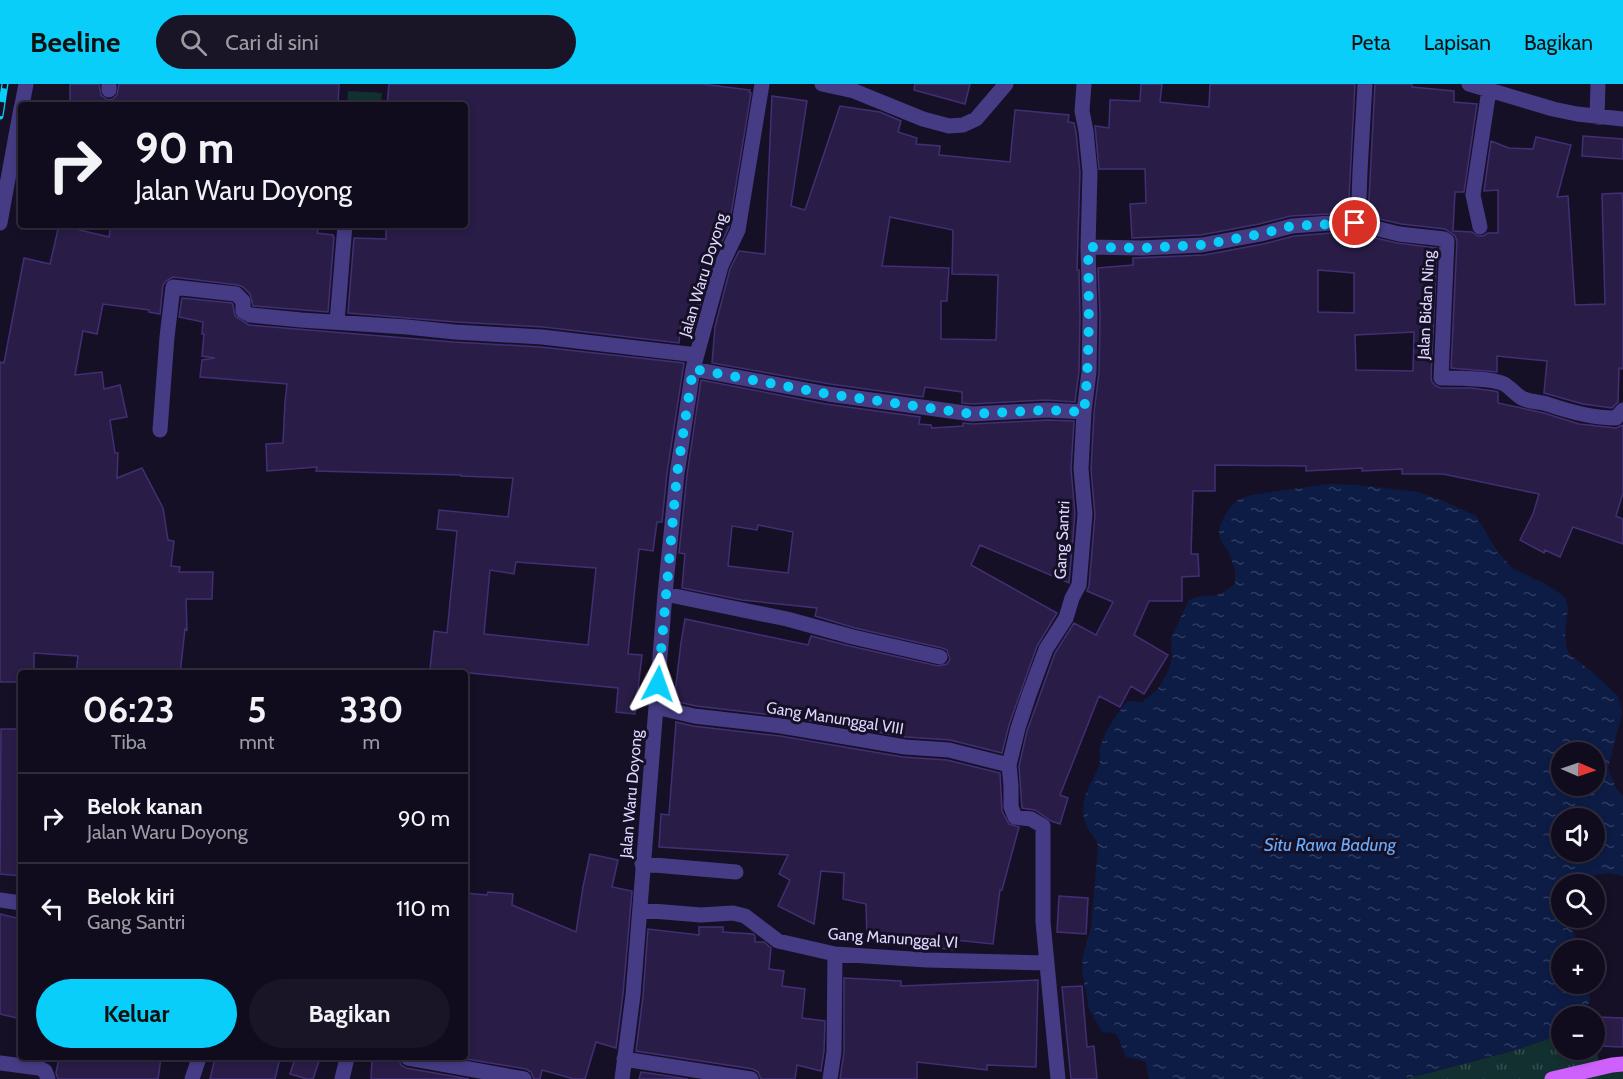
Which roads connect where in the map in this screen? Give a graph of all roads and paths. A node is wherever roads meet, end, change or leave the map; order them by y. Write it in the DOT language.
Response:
graph roads {
  1 [pos="26,84"];
  2 [pos="762,84"];
  3 [pos="822,84"];
  4 [pos="1006,84"];
  5 [pos="1084,84"];
  6 [pos="1365,84"];
  7 [pos="1469,84"];
  8 [pos="1599,84"];
  9 [pos="1489,90"];
  10 [pos="22,102"];
  11 [pos="1597,117"];
  12 [pos="1623,119"];
  13 [pos="18,123"];
  14 [pos="0,223"];
  15 [pos="1355,223"];
  16 [pos="1480,227"];
  17 [pos="345,228"];
  18 [pos="1088,247"];
  19 [pos="337,322"];
  20 [pos="695,362"];
  21 [pos="1623,410"];
  22 [pos="1084,412"];
  23 [pos="159,430"];
  24 [pos="665,594"];
  25 [pos="940,657"];
  26 [pos="656,707"];
  27 [pos="1009,765"];
  28 [pos="642,864"];
  29 [pos="736,872"];
  30 [pos="0,900"];
  31 [pos="18,903"];
  32 [pos="640,910"];
  33 [pos="835,954"];
  34 [pos="1047,963"];
  35 [pos="624,1059"];
  36 [pos="199,1060"];
  37 [pos="346,1060"];
  38 [pos="419,1060"];
  39 [pos="0,1063"];
  40 [pos="1623,1064"];
  41 [pos="48,1079"];
  42 [pos="192,1079"];
  43 [pos="342,1079"];
  44 [pos="524,1079"];
  45 [pos="622,1079"];
  46 [pos="751,1079"];
  47 [pos="830,1079"];
  48 [pos="1058,1079"];
  49 [pos="1551,1079"];
  1 -- 10 [label="street"];
  2 -- 20 [label="street, Jalan Waru Doyong"];
  3 -- 4 [label="street"];
  5 -- 18 [label="street, Gang Santri"];
  6 -- 15 [label="street"];
  7 -- 9 [label="street"];
  8 -- 11 [label="street"];
  9 -- 11 [label="street"];
  9 -- 16 [label="street"];
  11 -- 12 [label="street"];
  13 -- 14 [label="street"];
  15 -- 18 [label="street"];
  15 -- 21 [label="street, Jalan Bidan Ning"];
  17 -- 19 [label="street"];
  18 -- 22 [label="street, Gang Santri"];
  19 -- 20 [label="street"];
  19 -- 23 [label="street"];
  20 -- 22 [label="street"];
  20 -- 24 [label="street, Jalan Waru Doyong"];
  22 -- 27 [label="street, Gang Santri"];
  24 -- 25 [label="street"];
  24 -- 26 [label="street, Jalan Waru Doyong"];
  26 -- 27 [label="street, Gang Manunggal VIII"];
  26 -- 28 [label="street, Jalan Waru Doyong"];
  27 -- 34 [label="street, Gang Santri"];
  28 -- 29 [label="street"];
  28 -- 32 [label="street, Jalan Waru Doyong"];
  30 -- 31 [label="street"];
  32 -- 33 [label="street, Gang Manunggal VI"];
  32 -- 35 [label="street, Jalan Waru Doyong"];
  33 -- 34 [label="street, Gang Manunggal VI"];
  33 -- 47 [label="street"];
  34 -- 48 [label="street"];
  35 -- 45 [label="street, Jalan Waru Doyong"];
  35 -- 46 [label="street"];
  36 -- 42 [label="street"];
  37 -- 43 [label="street"];
  38 -- 44 [label="street"];
  39 -- 41 [label="street"];
  40 -- 49 [label="main road"];
}
